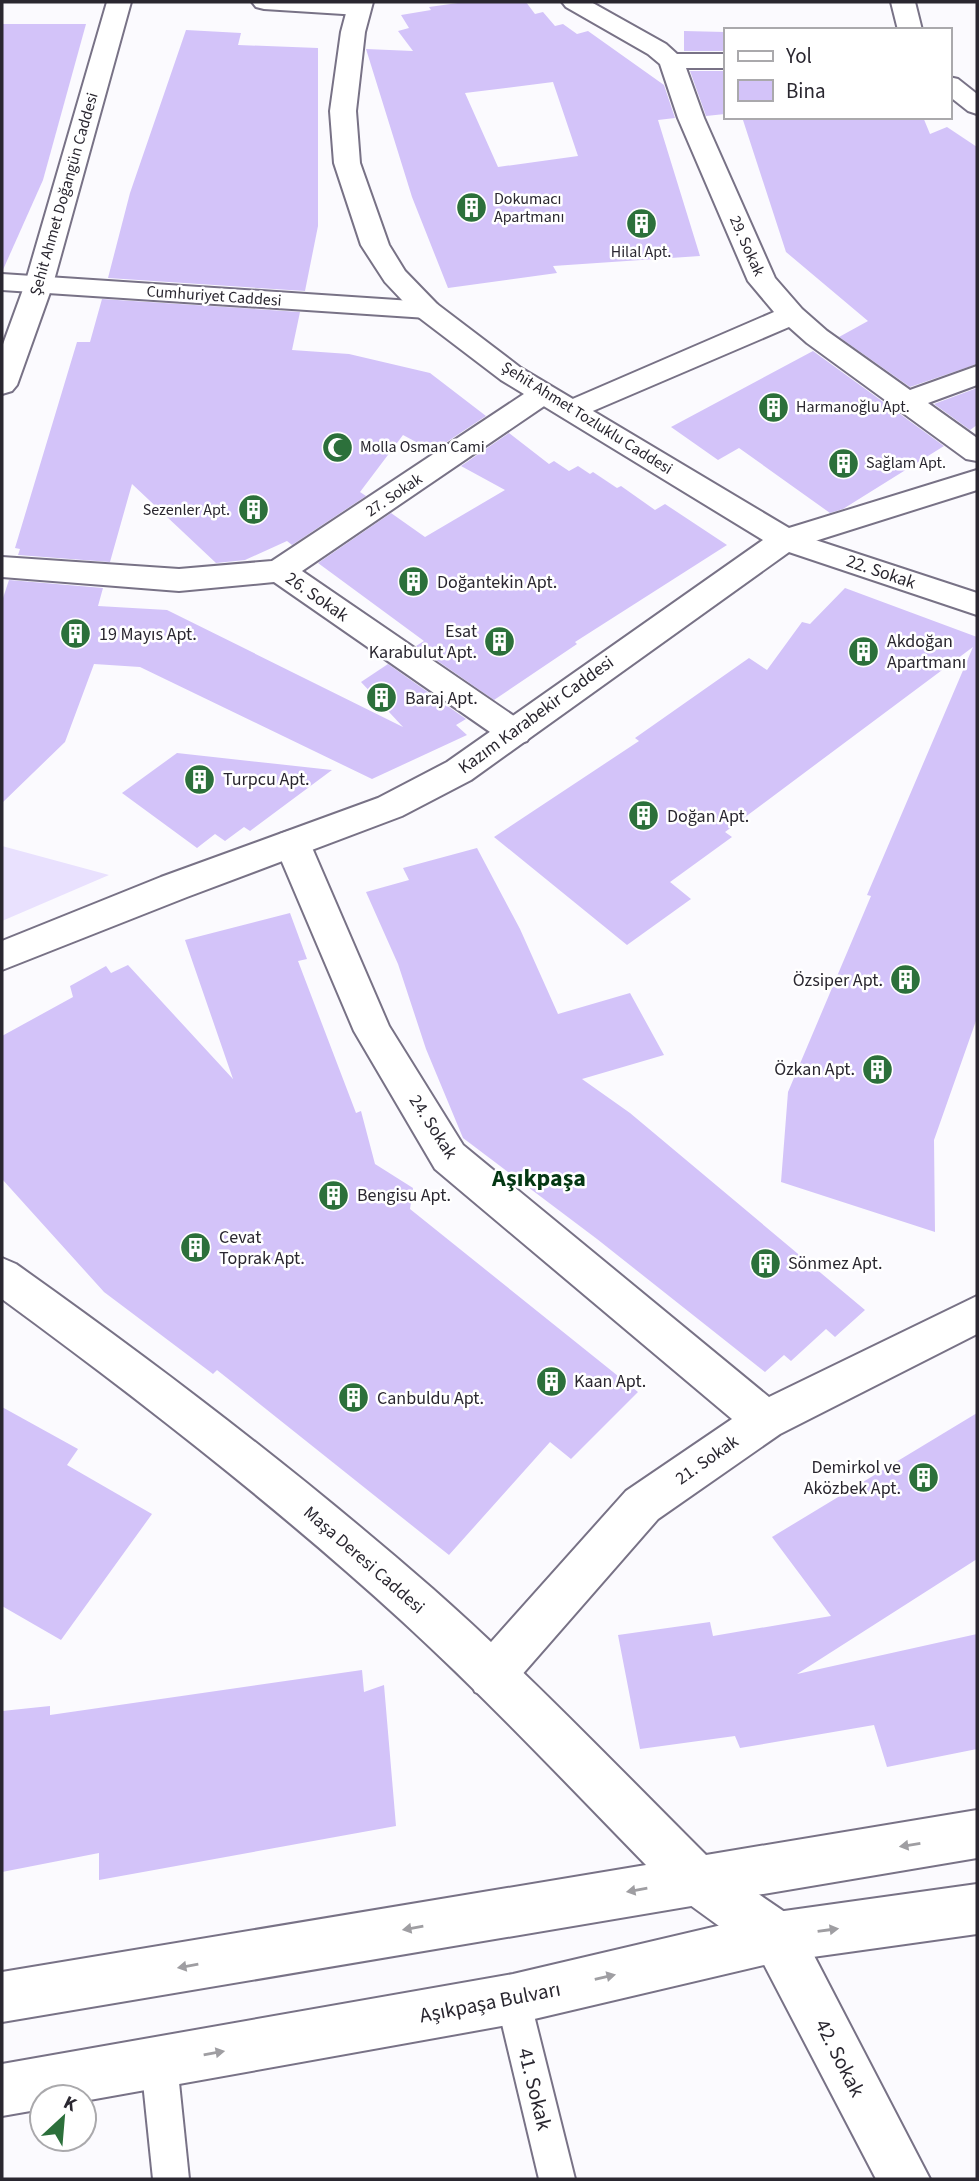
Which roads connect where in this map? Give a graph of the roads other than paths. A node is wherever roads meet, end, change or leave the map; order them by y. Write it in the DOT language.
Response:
graph roads {
  1 [pos="119,2"];
  2 [pos="264,2"];
  3 [pos="574,2"];
  4 [pos="903,2"];
  5 [pos="360,5"];
  6 [pos="910,28"];
  7 [pos="671,61"];
  8 [pos="724,61"];
  9 [pos="951,85"];
  10 [pos="977,106"];
  11 [pos="2,282"];
  12 [pos="39,284"];
  13 [pos="427,310"];
  14 [pos="792,316"];
  15 [pos="977,375"];
  16 [pos="2,385"];
  17 [pos="542,394"];
  18 [pos="906,401"];
  19 [pos="570,410"];
  20 [pos="977,452"];
  21 [pos="977,480"];
  22 [pos="785,540"];
  23 [pos="2,567"];
  24 [pos="280,571"];
  25 [pos="977,604"];
  26 [pos="515,733"];
  27 [pos="292,843"];
  28 [pos="2,956"];
  29 [pos="2,1276"];
  30 [pos="977,1314"];
  31 [pos="765,1420"];
  32 [pos="491,1676"];
  33 [pos="977,1834"];
  34 [pos="696,1880"];
  35 [pos="977,1909"];
  36 [pos="778,1937"];
  37 [pos="2,1997"];
  38 [pos="513,1999"];
  39 [pos="159,2063"];
  40 [pos="2,2090"];
  41 [pos="171,2179"];
  42 [pos="557,2179"];
  43 [pos="904,2179"];
  1 -- 12 [label="street, Şehit Ahmet Doğangün Caddesi"];
  2 -- 5 [label="street"];
  3 -- 7 [label="street"];
  4 -- 6 [label="street"];
  5 -- 13 [label="street, Şehit Ahmet Tozluklu Caddesi"];
  7 -- 8 [label="street"];
  7 -- 14 [label="street, 29. Sokak"];
  9 -- 10 [label="street"];
  11 -- 12 [label="street, Cumhuriyet Caddesi"];
  12 -- 13 [label="street, Cumhuriyet Caddesi"];
  12 -- 16 [label="street, Şehit Ahmet Doğangün Caddesi"];
  13 -- 17 [label="street, Şehit Ahmet Tozluklu Caddesi"];
  14 -- 18 [label="street, 29. Sokak"];
  14 -- 19 [label="street"];
  15 -- 18 [label="street"];
  17 -- 19 [label="street, Şehit Ahmet Tozluklu Caddesi"];
  17 -- 24 [label="street, 27. Sokak"];
  18 -- 20 [label="street, 29. Sokak"];
  19 -- 22 [label="street, Şehit Ahmet Tozluklu Caddesi"];
  21 -- 22 [label="street, Kazım Karabekir Caddesi"];
  22 -- 25 [label="street, 22. Sokak"];
  22 -- 26 [label="street, Kazım Karabekir Caddesi"];
  23 -- 24 [label="street, 26. Sokak"];
  24 -- 26 [label="street, 26. Sokak"];
  26 -- 27 [label="street, Kazım Karabekir Caddesi"];
  27 -- 28 [label="street, Kazım Karabekir Caddesi"];
  27 -- 31 [label="street, 24. Sokak"];
  29 -- 32 [label="street, Maşa Deresi Caddesi"];
  30 -- 31 [label="street, 21. Sokak"];
  31 -- 32 [label="street, 21. Sokak"];
  32 -- 34 [label="street, Maşa Deresi Caddesi"];
  33 -- 34 [label="street, one-way"];
  34 -- 36 [label="street, Maşa Deresi Caddesi"];
  34 -- 37 [label="street, one-way"];
  36 -- 35 [label="street, Aşıkpaşa Bulvarı, one-way"];
  38 -- 36 [label="street, Aşıkpaşa Bulvarı, one-way"];
  36 -- 43 [label="street, 42. Sokak"];
  39 -- 38 [label="street, Aşıkpaşa Bulvarı, one-way"];
  38 -- 42 [label="lane, 41. Sokak"];
  39 -- 40 [label="street, Aşıkpaşa Bulvarı"];
  39 -- 41 [label="lane"];
}
